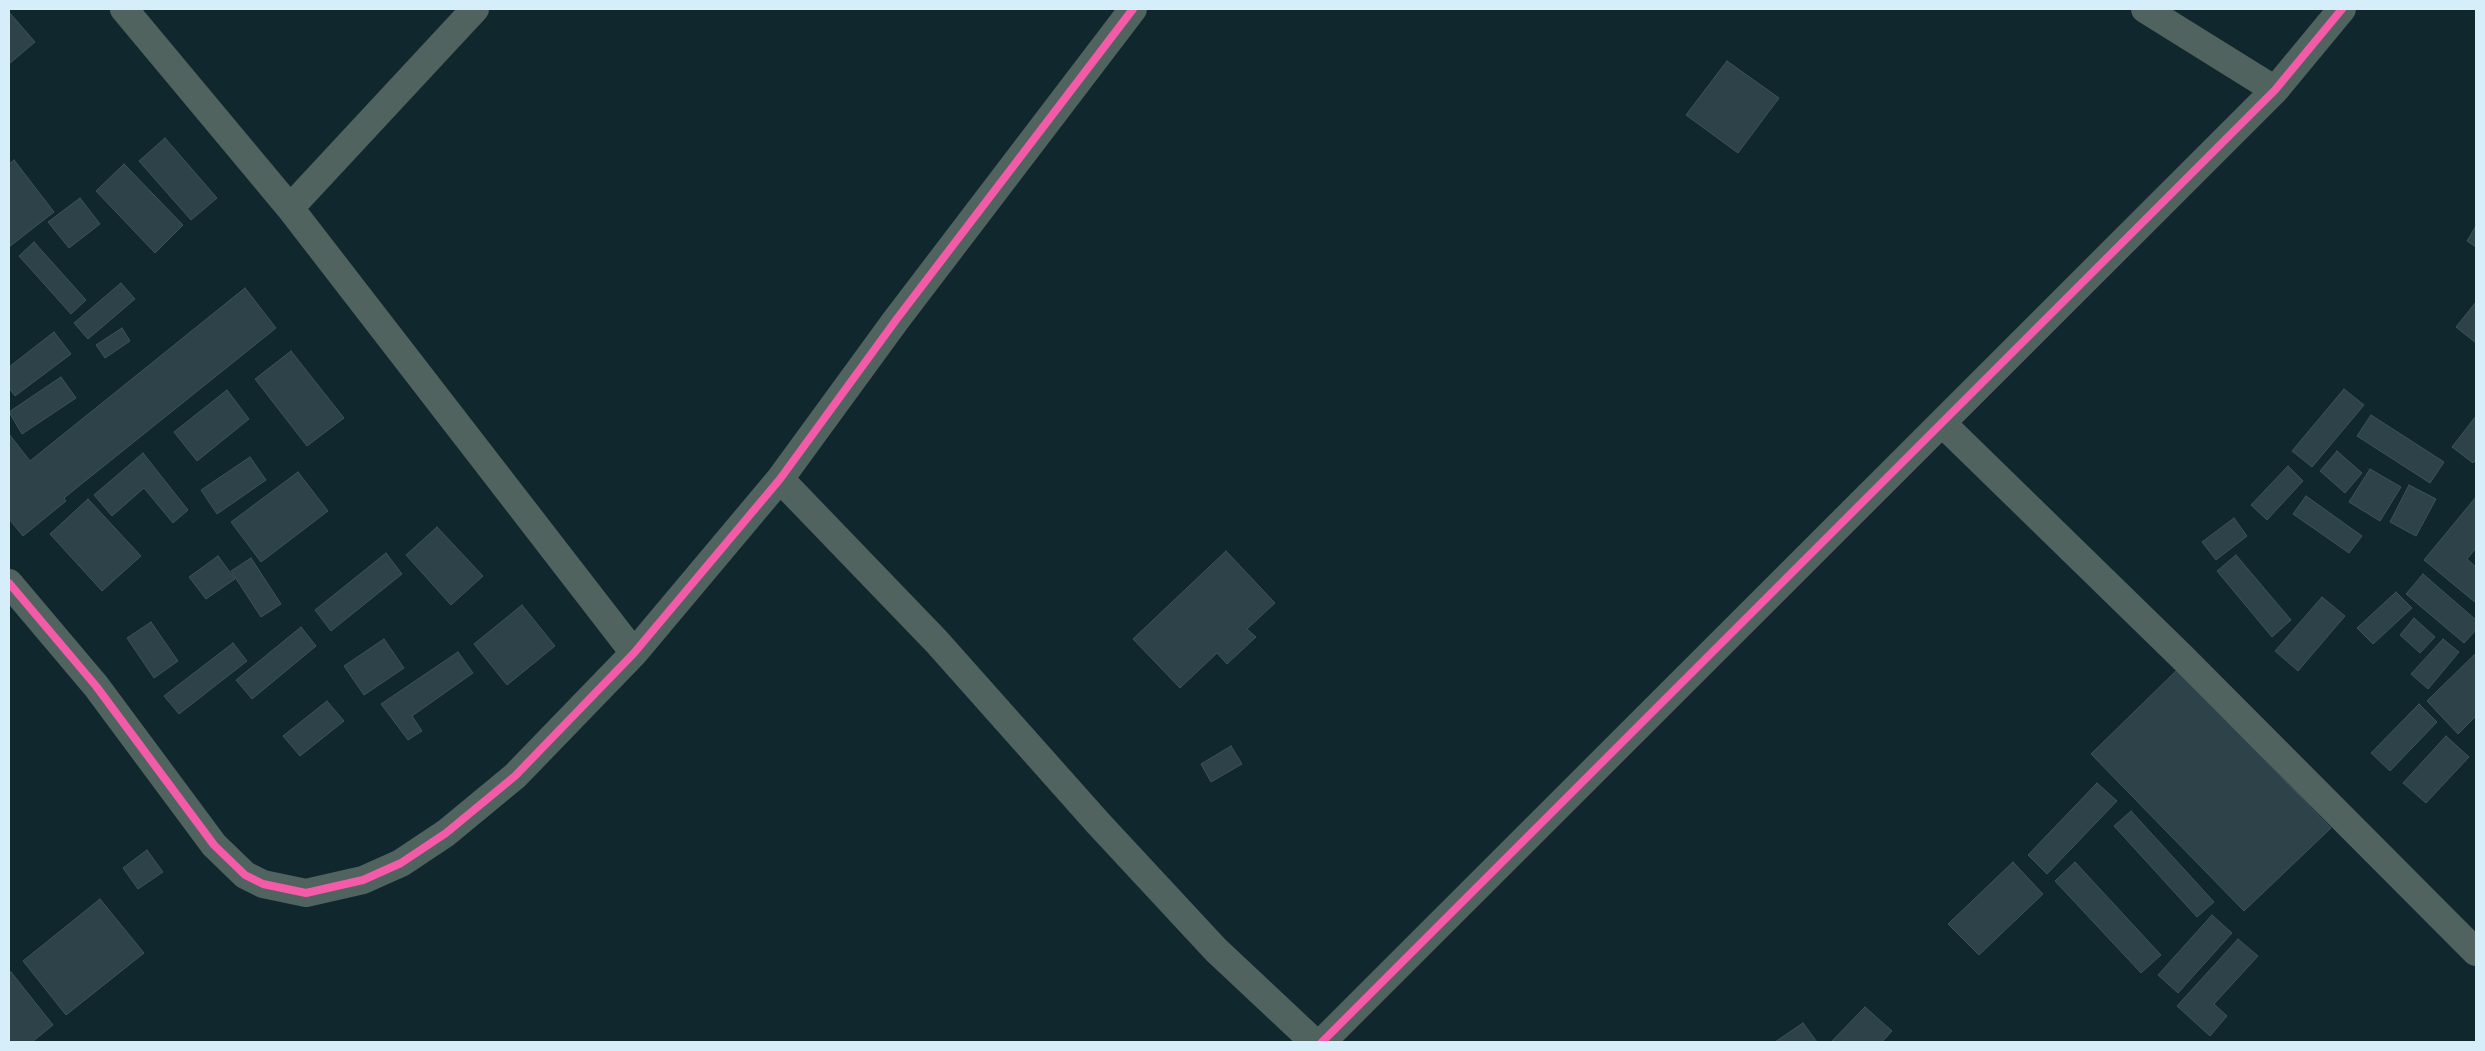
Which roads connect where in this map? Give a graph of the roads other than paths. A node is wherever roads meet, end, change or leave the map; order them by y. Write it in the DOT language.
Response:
graph roads {
  1 [pos="124,9"];
  2 [pos="475,9"];
  3 [pos="1133,9"];
  4 [pos="2145,9"];
  5 [pos="2342,9"];
  6 [pos="2275,90"];
  7 [pos="290,208"];
  8 [pos="1943,424"];
  9 [pos="780,479"];
  10 [pos="9,583"];
  11 [pos="634,653"];
  12 [pos="2476,952"];
  13 [pos="1314,1042"];
  14 [pos="1322,1042"];
  1 -- 7 [label="street"];
  2 -- 7 [label="street"];
  3 -- 9 [label="street"];
  4 -- 6 [label="street"];
  5 -- 6 [label="street"];
  6 -- 8 [label="street"];
  7 -- 11 [label="street"];
  8 -- 12 [label="street"];
  8 -- 14 [label="street"];
  9 -- 11 [label="street"];
  9 -- 13 [label="street"];
  10 -- 11 [label="street"];
}
